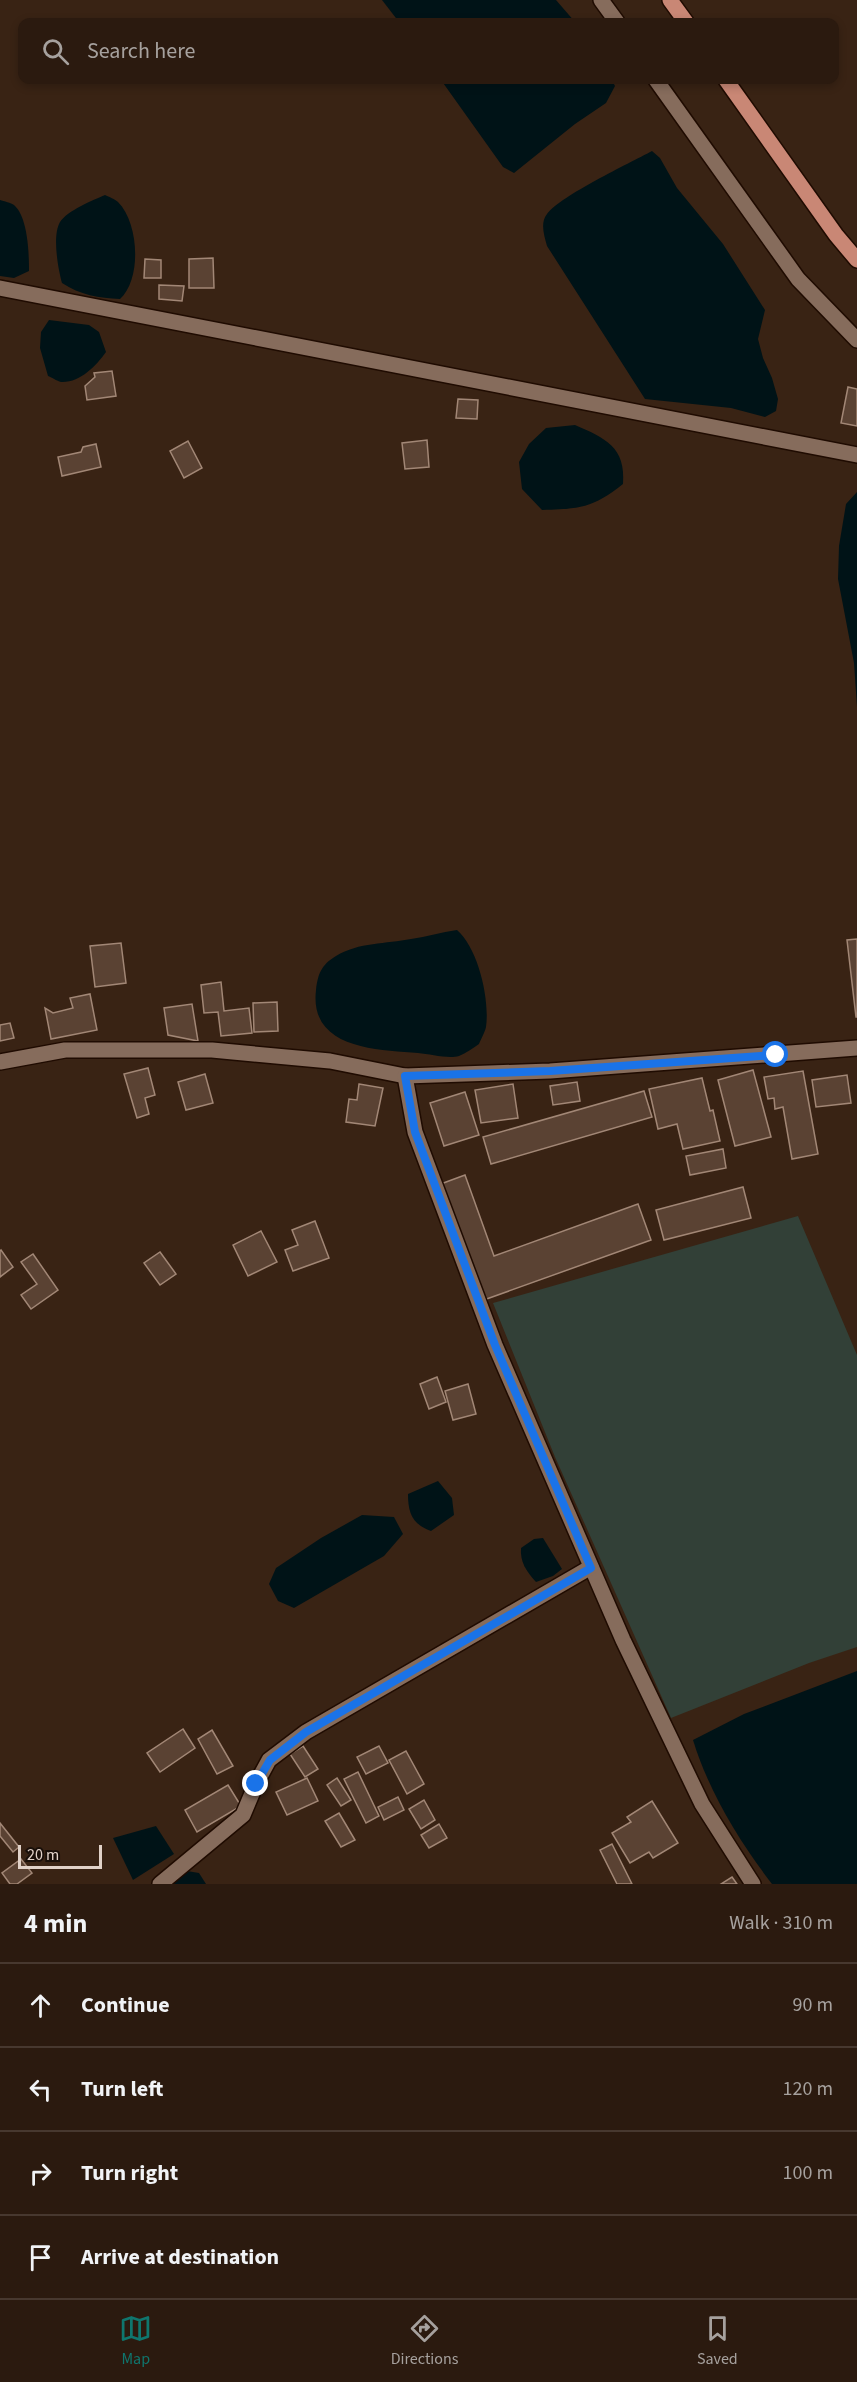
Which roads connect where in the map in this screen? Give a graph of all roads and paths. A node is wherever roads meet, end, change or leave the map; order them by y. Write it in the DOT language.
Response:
graph roads {
  1 [pos="601,0"];
  2 [pos="670,0"];
  3 [pos="614,18"];
  4 [pos="683,18"];
  5 [pos="659,84"];
  6 [pos="729,84"];
  7 [pos="857,260"];
  8 [pos="0,288"];
  9 [pos="857,340"];
  10 [pos="857,455"];
  11 [pos="857,1048"];
  12 [pos="0,1062"];
  13 [pos="405,1076"];
  14 [pos="591,1568"];
  15 [pos="160,1884"];
  16 [pos="753,1884"];
  1 -- 3 [label="street"];
  2 -- 4 [label="main road"];
  5 -- 9 [label="street"];
  6 -- 7 [label="main road"];
  8 -- 10 [label="street"];
  11 -- 13 [label="street"];
  12 -- 13 [label="street"];
  13 -- 14 [label="street"];
  14 -- 15 [label="street"];
  14 -- 16 [label="street"];
}
